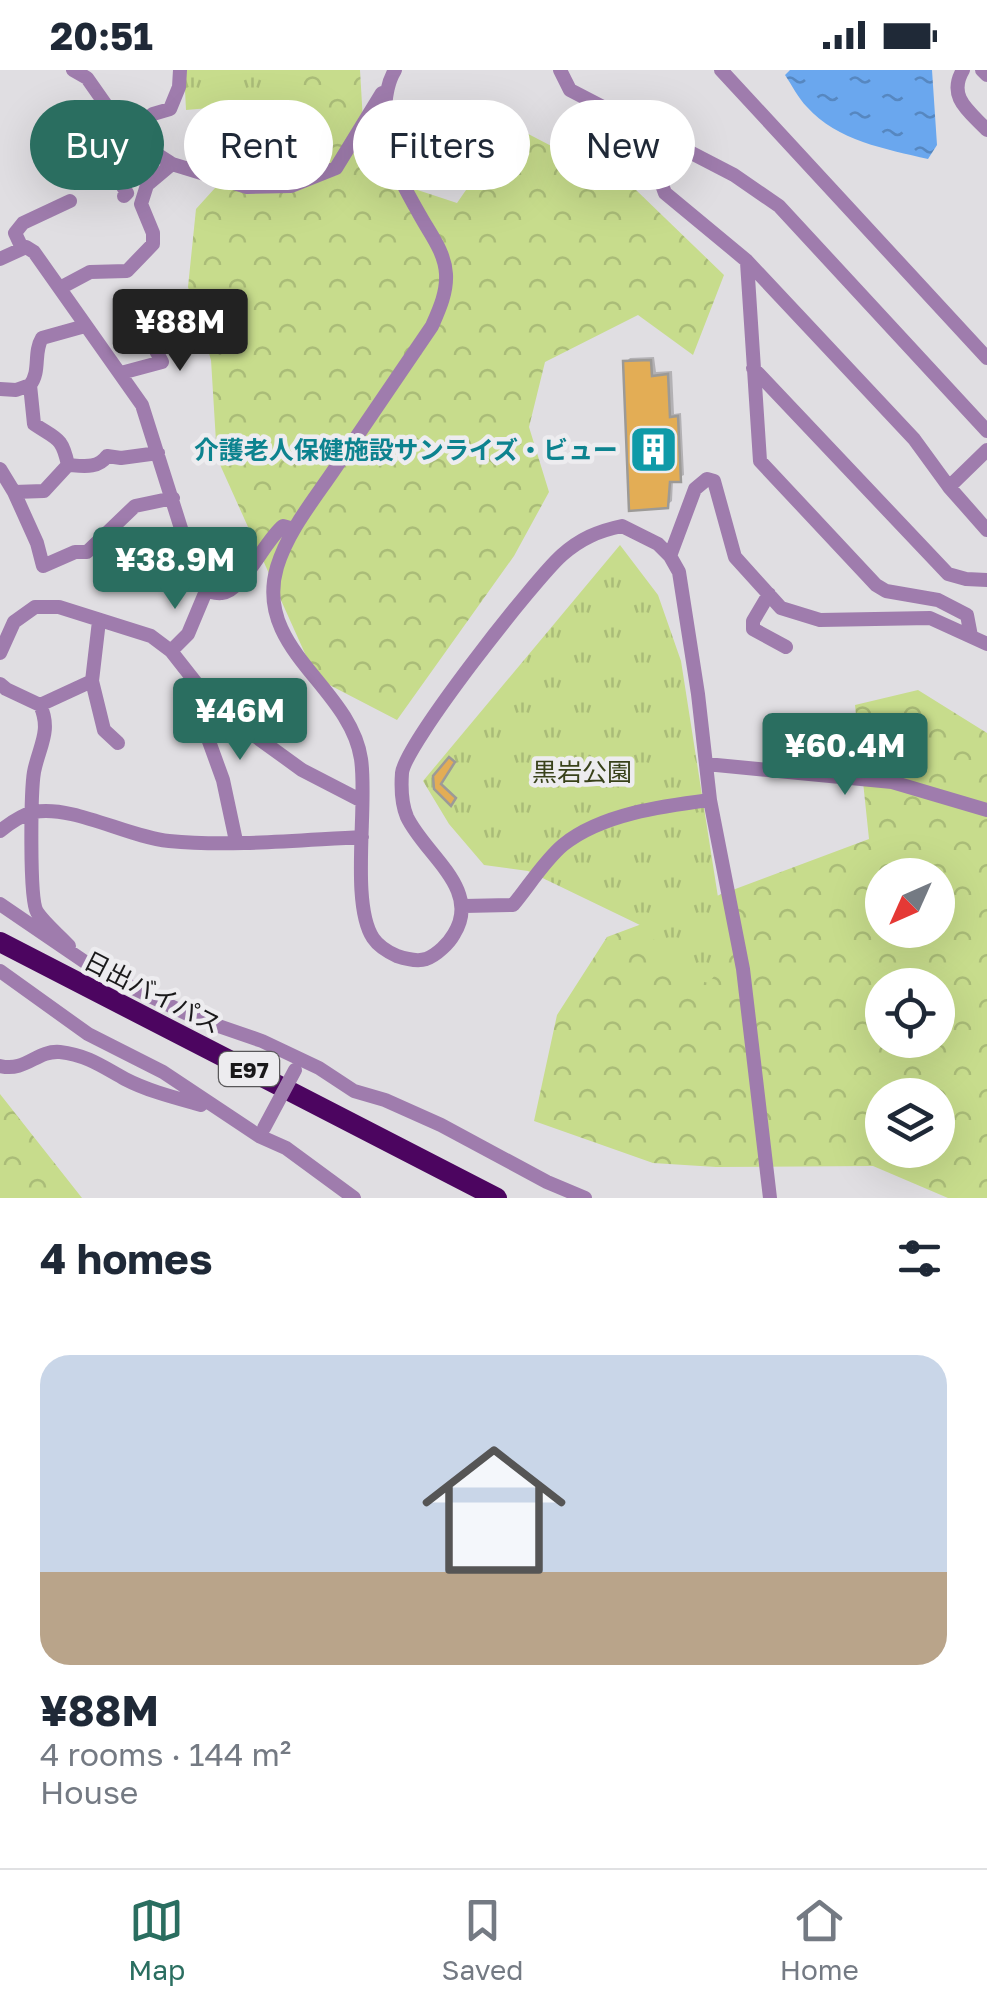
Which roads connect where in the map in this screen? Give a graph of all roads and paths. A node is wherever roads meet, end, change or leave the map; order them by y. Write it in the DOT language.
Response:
graph roads {
  1 [pos="72,70"];
  2 [pos="180,70"];
  3 [pos="560,70"];
  4 [pos="720,70"];
  5 [pos="964,70"];
  6 [pos="393,74"];
  7 [pos="103,100"];
  8 [pos="589,100"];
  9 [pos="164,110"];
  10 [pos="987,130"];
  11 [pos="695,155"];
  12 [pos="164,159"];
  13 [pos="172,164"];
  14 [pos="126,190"];
  15 [pos="666,190"];
  16 [pos="124,196"];
  17 [pos="70,201"];
  18 [pos="22,248"];
  19 [pos="0,259"];
  20 [pos="748,261"];
  21 [pos="60,288"];
  22 [pos="84,326"];
  23 [pos="146,332"];
  24 [pos="987,358"];
  25 [pos="754,368"];
  26 [pos="121,373"];
  27 [pos="30,385"];
  28 [pos="0,389"];
  29 [pos="987,431"];
  30 [pos="987,450"];
  31 [pos="158,453"];
  32 [pos="68,465"];
  33 [pos="0,469"];
  34 [pos="949,487"];
  35 [pos="14,492"];
  36 [pos="173,498"];
  37 [pos="294,529"];
  38 [pos="987,530"];
  39 [pos="670,556"];
  40 [pos="987,580"];
  41 [pos="206,591"];
  42 [pos="769,594"];
  43 [pos="99,621"];
  44 [pos="971,636"];
  45 [pos="987,644"];
  46 [pos="786,647"];
  47 [pos="171,651"];
  48 [pos="0,653"];
  49 [pos="92,681"];
  50 [pos="194,683"];
  51 [pos="0,684"];
  52 [pos="40,705"];
  53 [pos="118,743"];
  54 [pos="706,764"];
  55 [pos="710,800"];
  56 [pos="362,801"];
  57 [pos="987,810"];
  58 [pos="33,812"];
  59 [pos="0,831"];
  60 [pos="362,837"];
  61 [pos="236,841"];
  62 [pos="0,904"];
  63 [pos="464,906"];
  64 [pos="0,942"];
  65 [pos="85,962"];
  66 [pos="0,971"];
  67 [pos="297,1065"];
  68 [pos="0,1066"];
  69 [pos="220,1111"];
  70 [pos="261,1132"];
  71 [pos="354,1198"];
  72 [pos="496,1198"];
  73 [pos="586,1198"];
  74 [pos="770,1198"];
  1 -- 7 [label="street"];
  2 -- 9 [label="street"];
  3 -- 8 [label="street"];
  4 -- 24 [label="street"];
  5 -- 10 [label="street"];
  6 -- 13 [label="street"];
  6 -- 37 [label="street"];
  11 -- 29 [label="street"];
  12 -- 13 [label="street"];
  13 -- 21 [label="street"];
  14 -- 16 [label="street"];
  15 -- 20 [label="street"];
  17 -- 18 [label="street"];
  18 -- 19 [label="street"];
  18 -- 21 [label="street"];
  20 -- 25 [label="street"];
  20 -- 34 [label="street"];
  21 -- 22 [label="street"];
  22 -- 26 [label="street"];
  22 -- 27 [label="street"];
  23 -- 26 [label="street"];
  25 -- 40 [label="street"];
  25 -- 44 [label="street"];
  26 -- 31 [label="street"];
  27 -- 28 [label="street"];
  27 -- 32 [label="street"];
  30 -- 34 [label="street"];
  31 -- 32 [label="street"];
  31 -- 36 [label="street"];
  32 -- 35 [label="street"];
  33 -- 35 [label="street"];
  34 -- 38 [label="street"];
  35 -- 36 [label="street"];
  36 -- 41 [label="street"];
  37 -- 41 [label="street"];
  37 -- 56 [label="street"];
  39 -- 42 [label="street"];
  39 -- 54 [label="street"];
  39 -- 63 [label="street"];
  41 -- 47 [label="street"];
  42 -- 44 [label="street"];
  42 -- 46 [label="street"];
  43 -- 47 [label="street"];
  43 -- 48 [label="street"];
  43 -- 49 [label="street"];
  44 -- 45 [label="street"];
  47 -- 50 [label="street"];
  49 -- 52 [label="street"];
  49 -- 53 [label="street"];
  50 -- 56 [label="street"];
  50 -- 61 [label="street"];
  51 -- 52 [label="street"];
  52 -- 58 [label="street"];
  54 -- 55 [label="street"];
  54 -- 57 [label="street"];
  55 -- 63 [label="street"];
  55 -- 74 [label="street"];
  56 -- 60 [label="street"];
  58 -- 59 [label="street"];
  58 -- 61 [label="street"];
  58 -- 65 [label="street"];
  60 -- 61 [label="street"];
  60 -- 63 [label="street"];
  62 -- 65 [label="street"];
  64 -- 72 [label="highway, 日出バイパス / E97"];
  65 -- 67 [label="street"];
  66 -- 69 [label="street"];
  67 -- 70 [label="street, bridge"];
  67 -- 73 [label="street"];
  68 -- 69 [label="street"];
  69 -- 70 [label="street"];
  70 -- 71 [label="street"];
}
